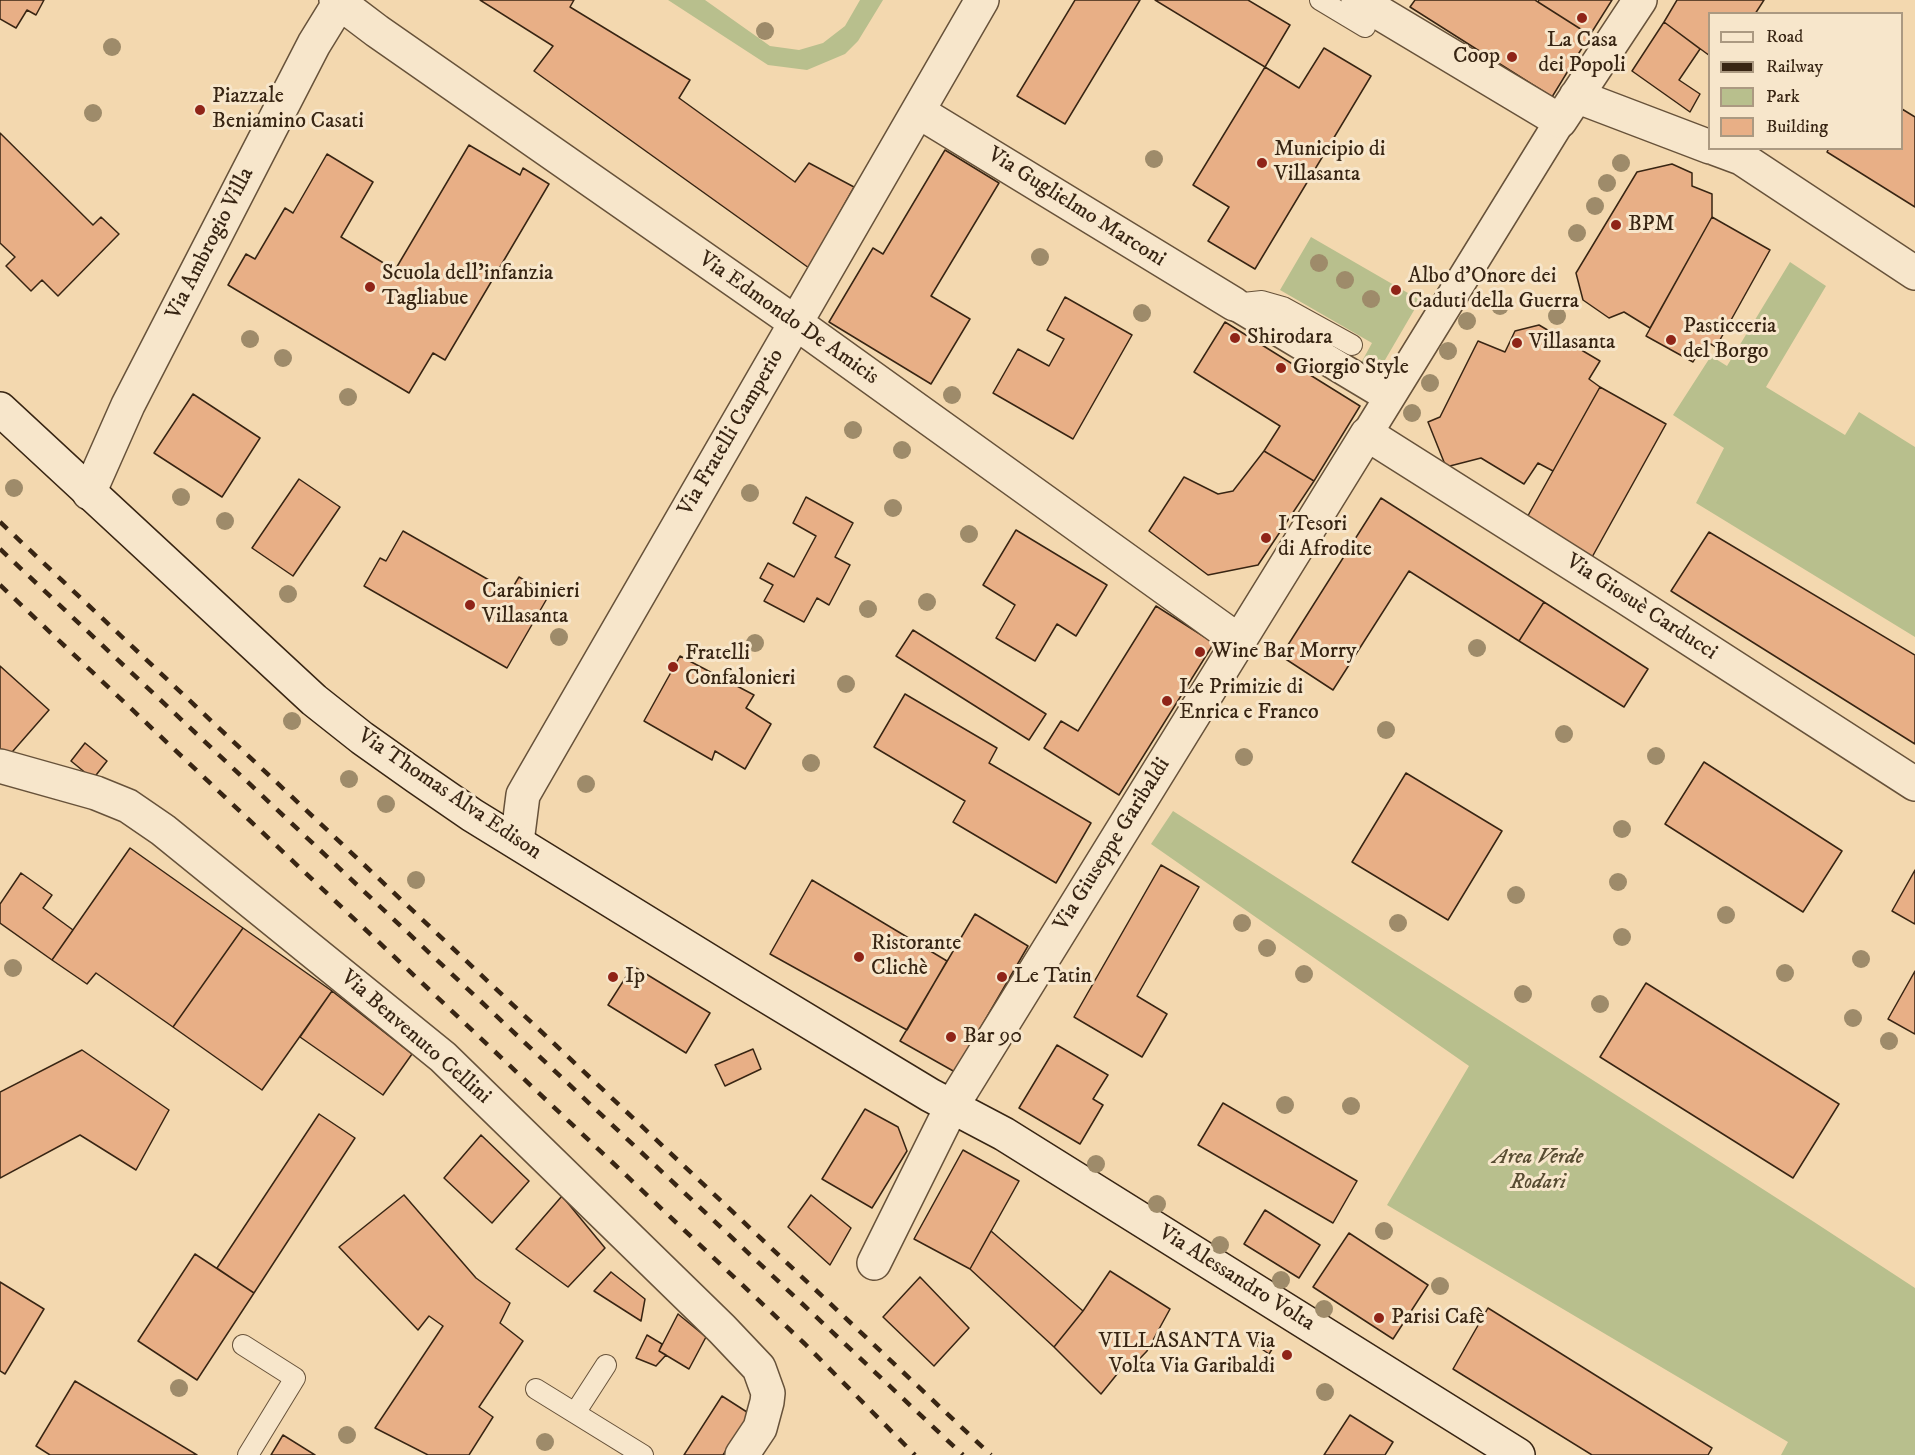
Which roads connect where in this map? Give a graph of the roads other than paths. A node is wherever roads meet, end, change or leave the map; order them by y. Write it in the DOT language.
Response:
graph roads {
  1 [pos="982,0"];
  2 [pos="1320,0"];
  3 [pos="1640,0"];
  4 [pos="339,1"];
  5 [pos="1362,13"];
  6 [pos="1568,109"];
  7 [pos="919,112"];
  8 [pos="1708,146"];
  9 [pos="1719,150"];
  10 [pos="1915,273"];
  11 [pos="1234,304"];
  12 [pos="796,323"];
  13 [pos="1352,345"];
  14 [pos="1389,397"];
  15 [pos="0,409"];
  16 [pos="1367,434"];
  17 [pos="89,493"];
  18 [pos="1239,640"];
  19 [pos="0,766"];
  20 [pos="1915,784"];
  21 [pos="517,842"];
  22 [pos="952,1106"];
  23 [pos="874,1263"];
  24 [pos="243,1345"];
  25 [pos="606,1365"];
  26 [pos="536,1389"];
  27 [pos="575,1413"];
  28 [pos="248,1455"];
  29 [pos="643,1455"];
  30 [pos="742,1455"];
  31 [pos="1518,1455"];
  1 -- 7 [label="street, Via Fratelli Camperio"];
  2 -- 5 [label="lane"];
  3 -- 6 [label="street"];
  4 -- 12 [label="street, Via Edmondo De Amicis"];
  4 -- 17 [label="street, Via Ambrogio Villa"];
  5 -- 6 [label="street"];
  6 -- 8 [label="street"];
  6 -- 14 [label="street"];
  7 -- 11 [label="street, Via Guglielmo Marconi"];
  7 -- 12 [label="street, Via Fratelli Camperio"];
  9 -- 10 [label="street"];
  11 -- 13 [label="lane"];
  11 -- 14 [label="street"];
  12 -- 18 [label="street, Via Edmondo De Amicis"];
  12 -- 21 [label="street, Via Fratelli Camperio"];
  14 -- 16 [label="street"];
  15 -- 17 [label="street, Via Thomas Alva Edison"];
  16 -- 18 [label="street, Via Giuseppe Garibaldi"];
  16 -- 20 [label="street, Via Giosuè Carducci"];
  17 -- 21 [label="street, Via Thomas Alva Edison"];
  18 -- 22 [label="street, Via Giuseppe Garibaldi"];
  19 -- 30 [label="street, Via Benvenuto Cellini"];
  21 -- 22 [label="street, Via Thomas Alva Edison"];
  22 -- 23 [label="street, Via Giuseppe Garibaldi"];
  22 -- 31 [label="street, Via Alessandro Volta"];
  24 -- 28 [label="lane"];
  25 -- 27 [label="lane"];
  26 -- 27 [label="lane"];
  27 -- 29 [label="lane"];
}
